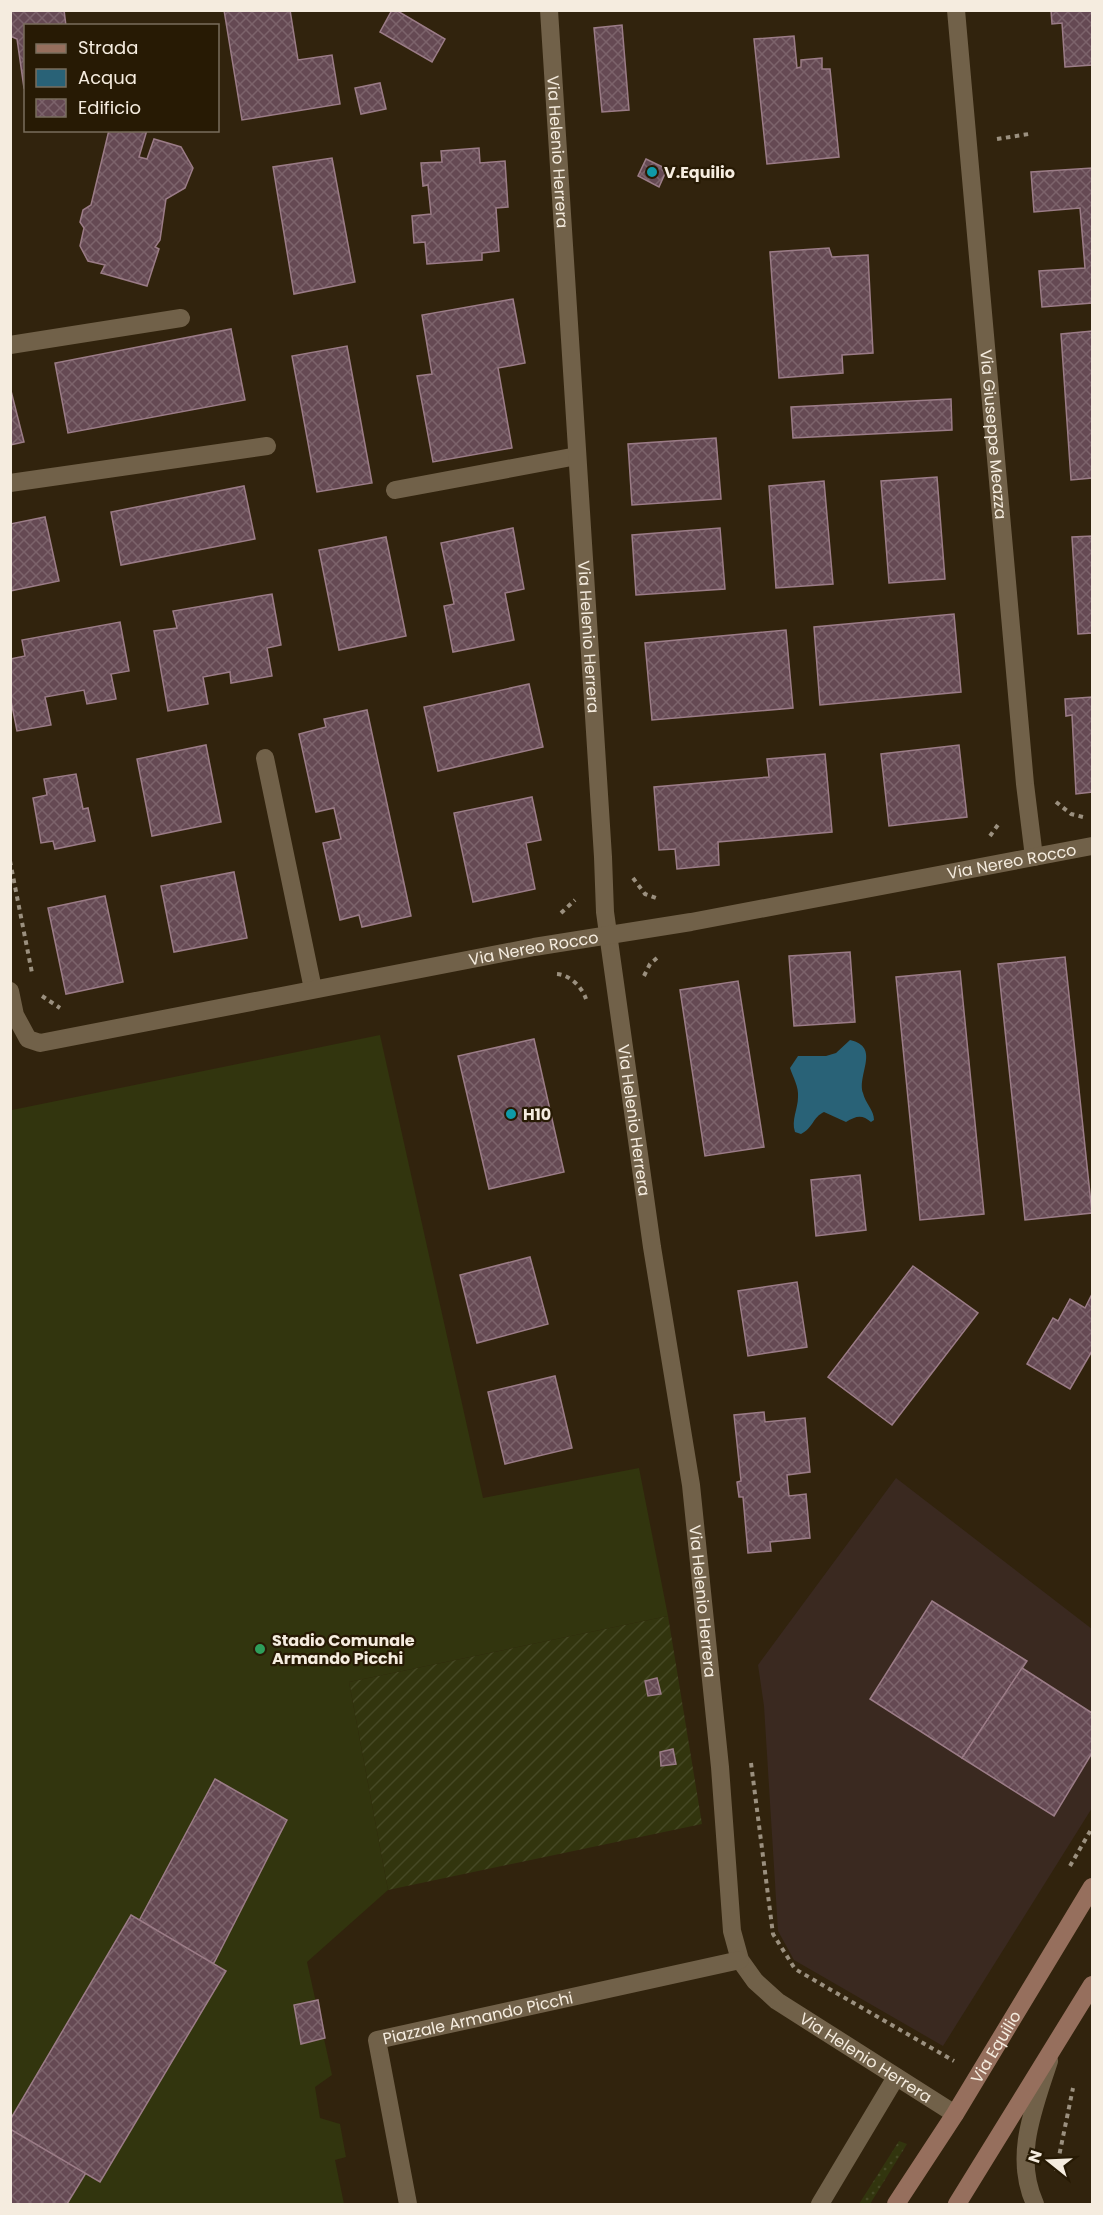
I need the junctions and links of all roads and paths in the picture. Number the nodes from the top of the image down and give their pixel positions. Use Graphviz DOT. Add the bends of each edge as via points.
graph roads {
  1 [pos="549,10"];
  2 [pos="956,10"];
  3 [pos="181,318"];
  4 [pos="10,345"];
  5 [pos="267,446"];
  6 [pos="577,456"];
  7 [pos="10,483"];
  8 [pos="395,490"];
  9 [pos="265,758"];
  10 [pos="1001,820"];
  11 [pos="987,840"];
  12 [pos="1092,846"];
  13 [pos="1034,857"];
  14 [pos="10,861"];
  15 [pos="577,891"];
  16 [pos="555,916"];
  17 [pos="608,936"];
  18 [pos="663,954"];
  19 [pos="550,974"];
  20 [pos="33,979"];
  21 [pos="640,982"];
  22 [pos="313,989"];
  23 [pos="10,991"];
  24 [pos="39,993"];
  25 [pos="587,1004"];
  26 [pos="66,1009"];
  27 [pos="750,1757"];
  28 [pos="1092,1887"];
  29 [pos="740,1960"];
  30 [pos="1092,1985"];
  31 [pos="1052,2053"];
  32 [pos="978,2076"];
  33 [pos="896,2077"];
  34 [pos="1074,2084"];
  35 [pos="954,2114"];
  36 [pos="1056,2179"];
  37 [pos="408,2205"];
  38 [pos="820,2205"];
  39 [pos="896,2205"];
  40 [pos="957,2205"];
  41 [pos="1035,2205"];
  1 -- 6 [label="street, Via Helenio Herrera"];
  2 -- 13 [label="street, Via Giuseppe Meazza"];
  3 -- 4 [label="street"];
  5 -- 7 [label="street"];
  6 -- 8 [label="street"];
  6 -- 17 [label="street, Via Helenio Herrera"];
  9 -- 22 [label="street"];
  10 -- 11 [label="path"];
  12 -- 13 [label="street, Via Nereo Rocco"];
  13 -- 17 [label="street, Via Nereo Rocco"];
  14 -- 20 [label="path"];
  15 -- 16 [label="path" via="575,899"];
  17 -- 22 [label="street, Via Nereo Rocco"];
  17 -- 29 [label="street, Via Helenio Herrera" via="690,1485 720,1767 732,1931"];
  18 -- 21 [label="path" via="651,963"];
  19 -- 25 [label="path" via="561,974 575,982"];
  22 -- 23 [label="street, Via Nereo Rocco" via="40,1043 28,1039 23,1031"];
  24 -- 26 [label="path" via="58,1008"];
  27 -- 32 [label="path" via="773,1934 795,1969"];
  28 -- 32 [label="main road, Via Equilio"];
  29 -- 33 [label="street, Via Helenio Herrera" via="777,2001"];
  29 -- 37 [label="street, Piazzale Armando Picchi" via="377,2040"];
  30 -- 31 [label="main road"];
  31 -- 40 [label="main road"];
  31 -- 41 [label="street" via="1026,2134 1026,2177"];
  32 -- 35 [label="main road, Via Equilio"];
  33 -- 35 [label="street, Via Helenio Herrera"];
  33 -- 38 [label="street"];
  34 -- 36 [label="path"];
  35 -- 39 [label="main road, Via Equilio"];
}
